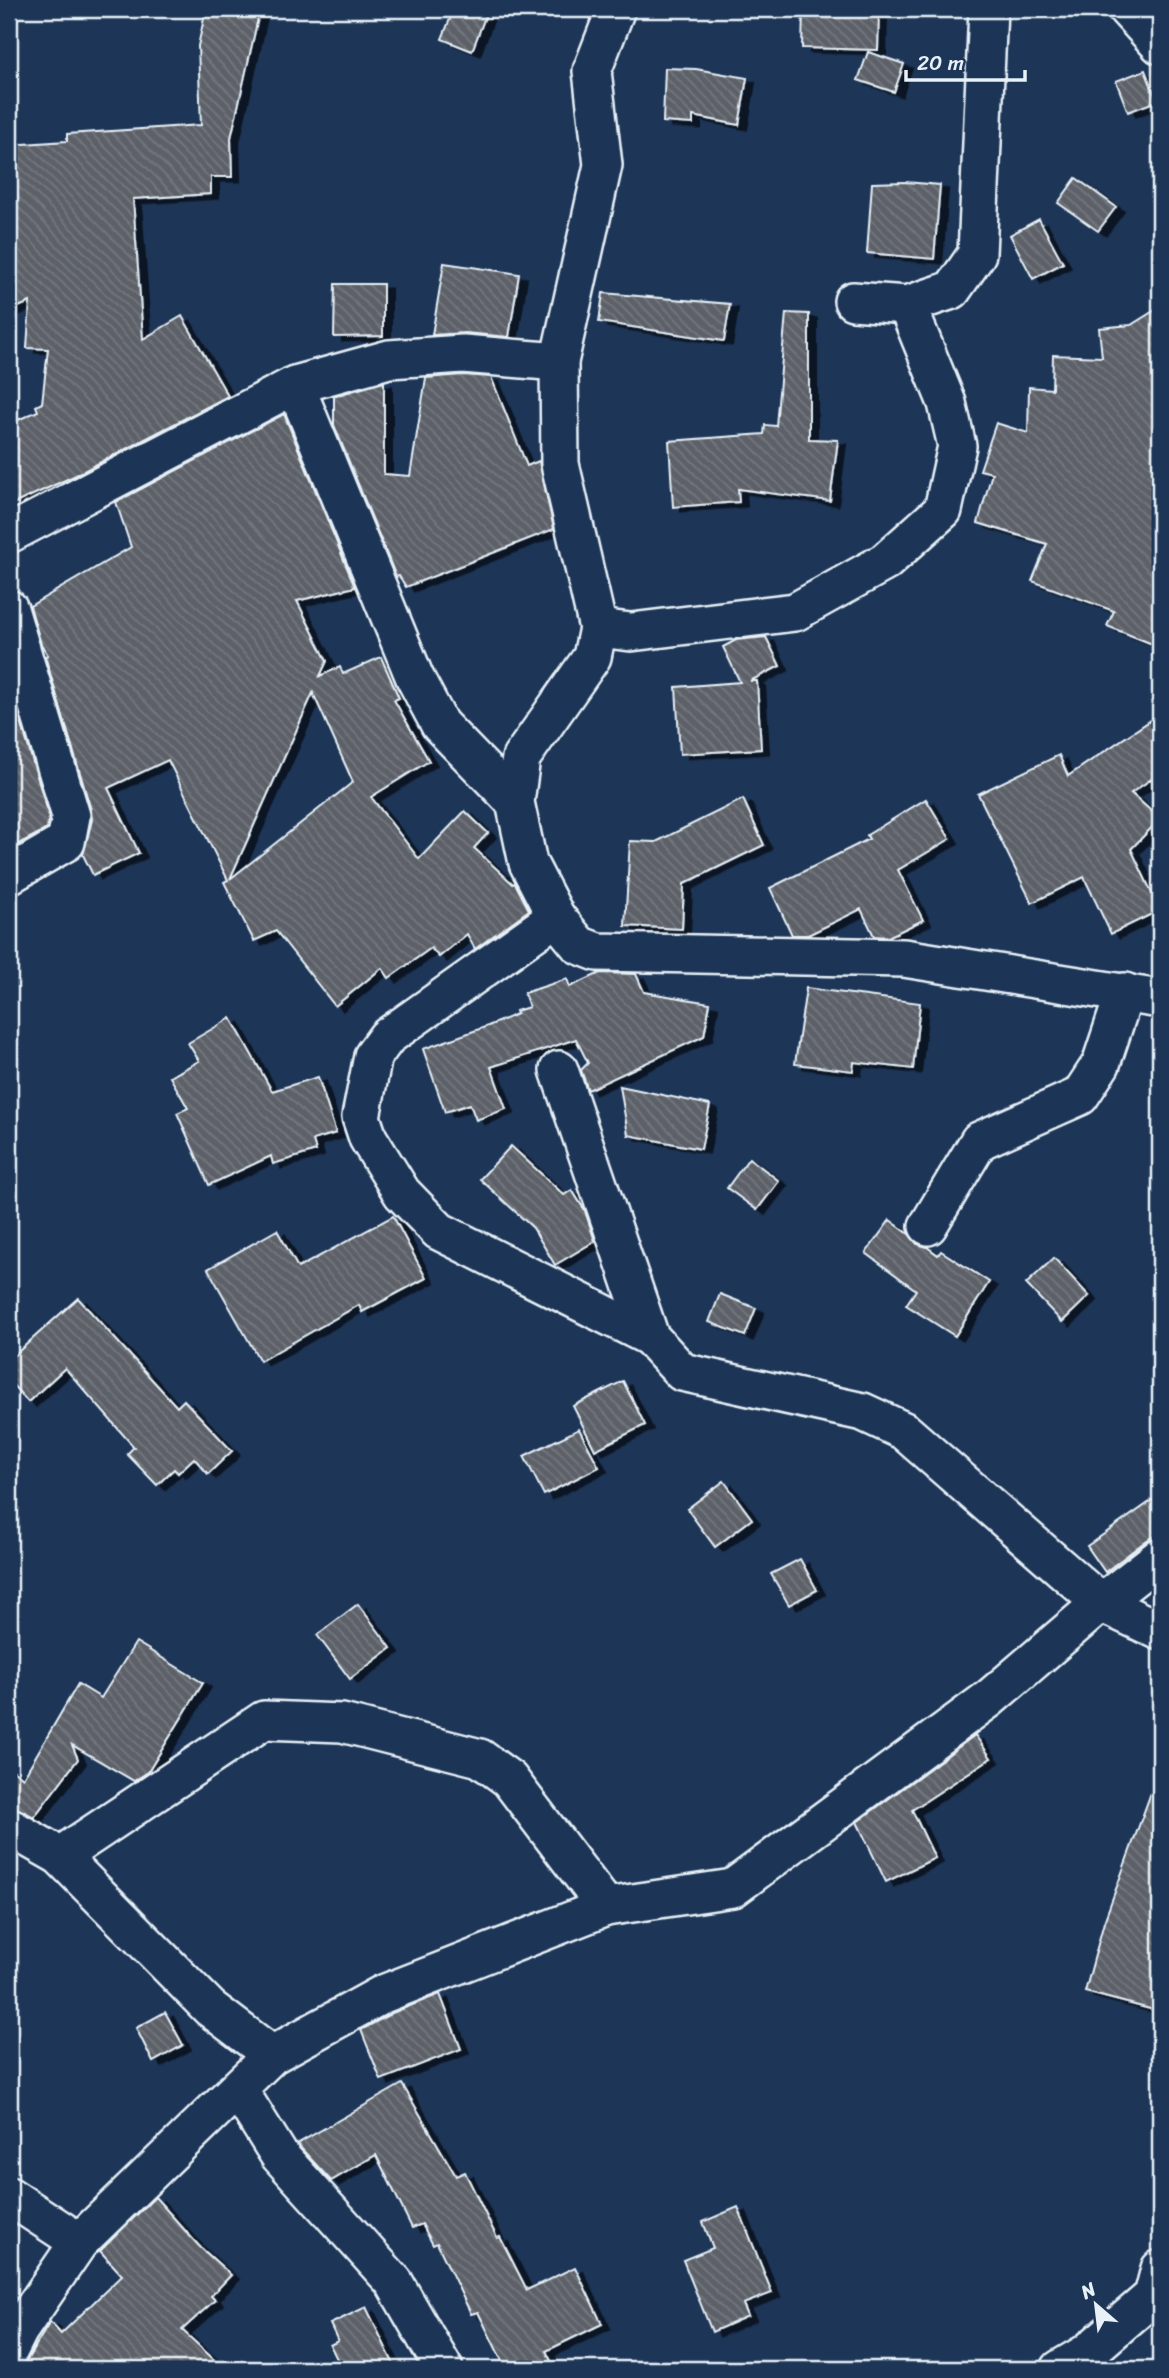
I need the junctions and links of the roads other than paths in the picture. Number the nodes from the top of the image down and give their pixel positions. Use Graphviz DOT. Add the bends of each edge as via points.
graph roads {
  1 [pos="616,9"];
  2 [pos="988,9"];
  3 [pos="1126,9"];
  4 [pos="1160,45"];
  5 [pos="853,301"];
  6 [pos="906,305"];
  7 [pos="559,362"];
  8 [pos="295,385"];
  9 [pos="9,534"];
  10 [pos="9,609"];
  11 [pos="598,628"];
  12 [pos="515,802"];
  13 [pos="9,875"];
  14 [pos="555,917"];
  15 [pos="1143,996"];
  16 [pos="559,1070"];
  17 [pos="928,1226"];
  18 [pos="650,1337"];
  19 [pos="1160,1557"];
  20 [pos="1101,1604"];
  21 [pos="1160,1632"];
  22 [pos="9,1827"];
  23 [pos="60,1856"];
  24 [pos="606,1908"];
  25 [pos="272,2055"];
  26 [pos="238,2089"];
  27 [pos="9,2196"];
  28 [pos="79,2242"];
  29 [pos="1158,2288"];
  30 [pos="9,2350"];
  31 [pos="444,2369"];
  32 [pos="1060,2369"];
  1 -- 7 [label="street" via="592,71 603,165"];
  2 -- 6 [label="street" via="977,254 952,290"];
  3 -- 4 [label="street"];
  5 -- 6 [label="street"];
  6 -- 11 [label="street" via="947,403 957,446 943,510 885,562 795,612 631,632"];
  7 -- 8 [label="street" via="463,354 389,359"];
  7 -- 11 [label="street" via="560,464"];
  8 -- 9 [label="street"];
  8 -- 12 [label="street" via="415,678 440,725"];
  10 -- 13 [label="street" via="71,816 66,842"];
  11 -- 12 [label="street" via="592,657 521,758"];
  12 -- 14 [label="street" via="528,863"];
  14 -- 15 [label="street" via="579,946 597,952 904,958"];
  14 -- 18 [label="street" via="387,1037 373,1056 361,1117 368,1138 402,1193 439,1231"];
  15 -- 17 [label="street" via="1080,1096 979,1141"];
  16 -- 18 [label="street"];
  18 -- 20 [label="street" via="682,1372 863,1412 904,1431"];
  19 -- 20 [label="street"];
  20 -- 21 [label="street"];
  20 -- 24 [label="street" via="990,1698 733,1888"];
  22 -- 23 [label="street"];
  23 -- 24 [label="street" via="264,1720 342,1723 480,1758 509,1779"];
  23 -- 25 [label="street" via="210,2008"];
  24 -- 25 [label="street" via="383,1994"];
  25 -- 26 [label="street"];
  26 -- 28 [label="street"];
  26 -- 31 [label="street" via="279,2155 394,2281"];
  27 -- 28 [label="street"];
  28 -- 30 [label="street"];
  29 -- 32 [label="street" via="1087,2353"];
}
